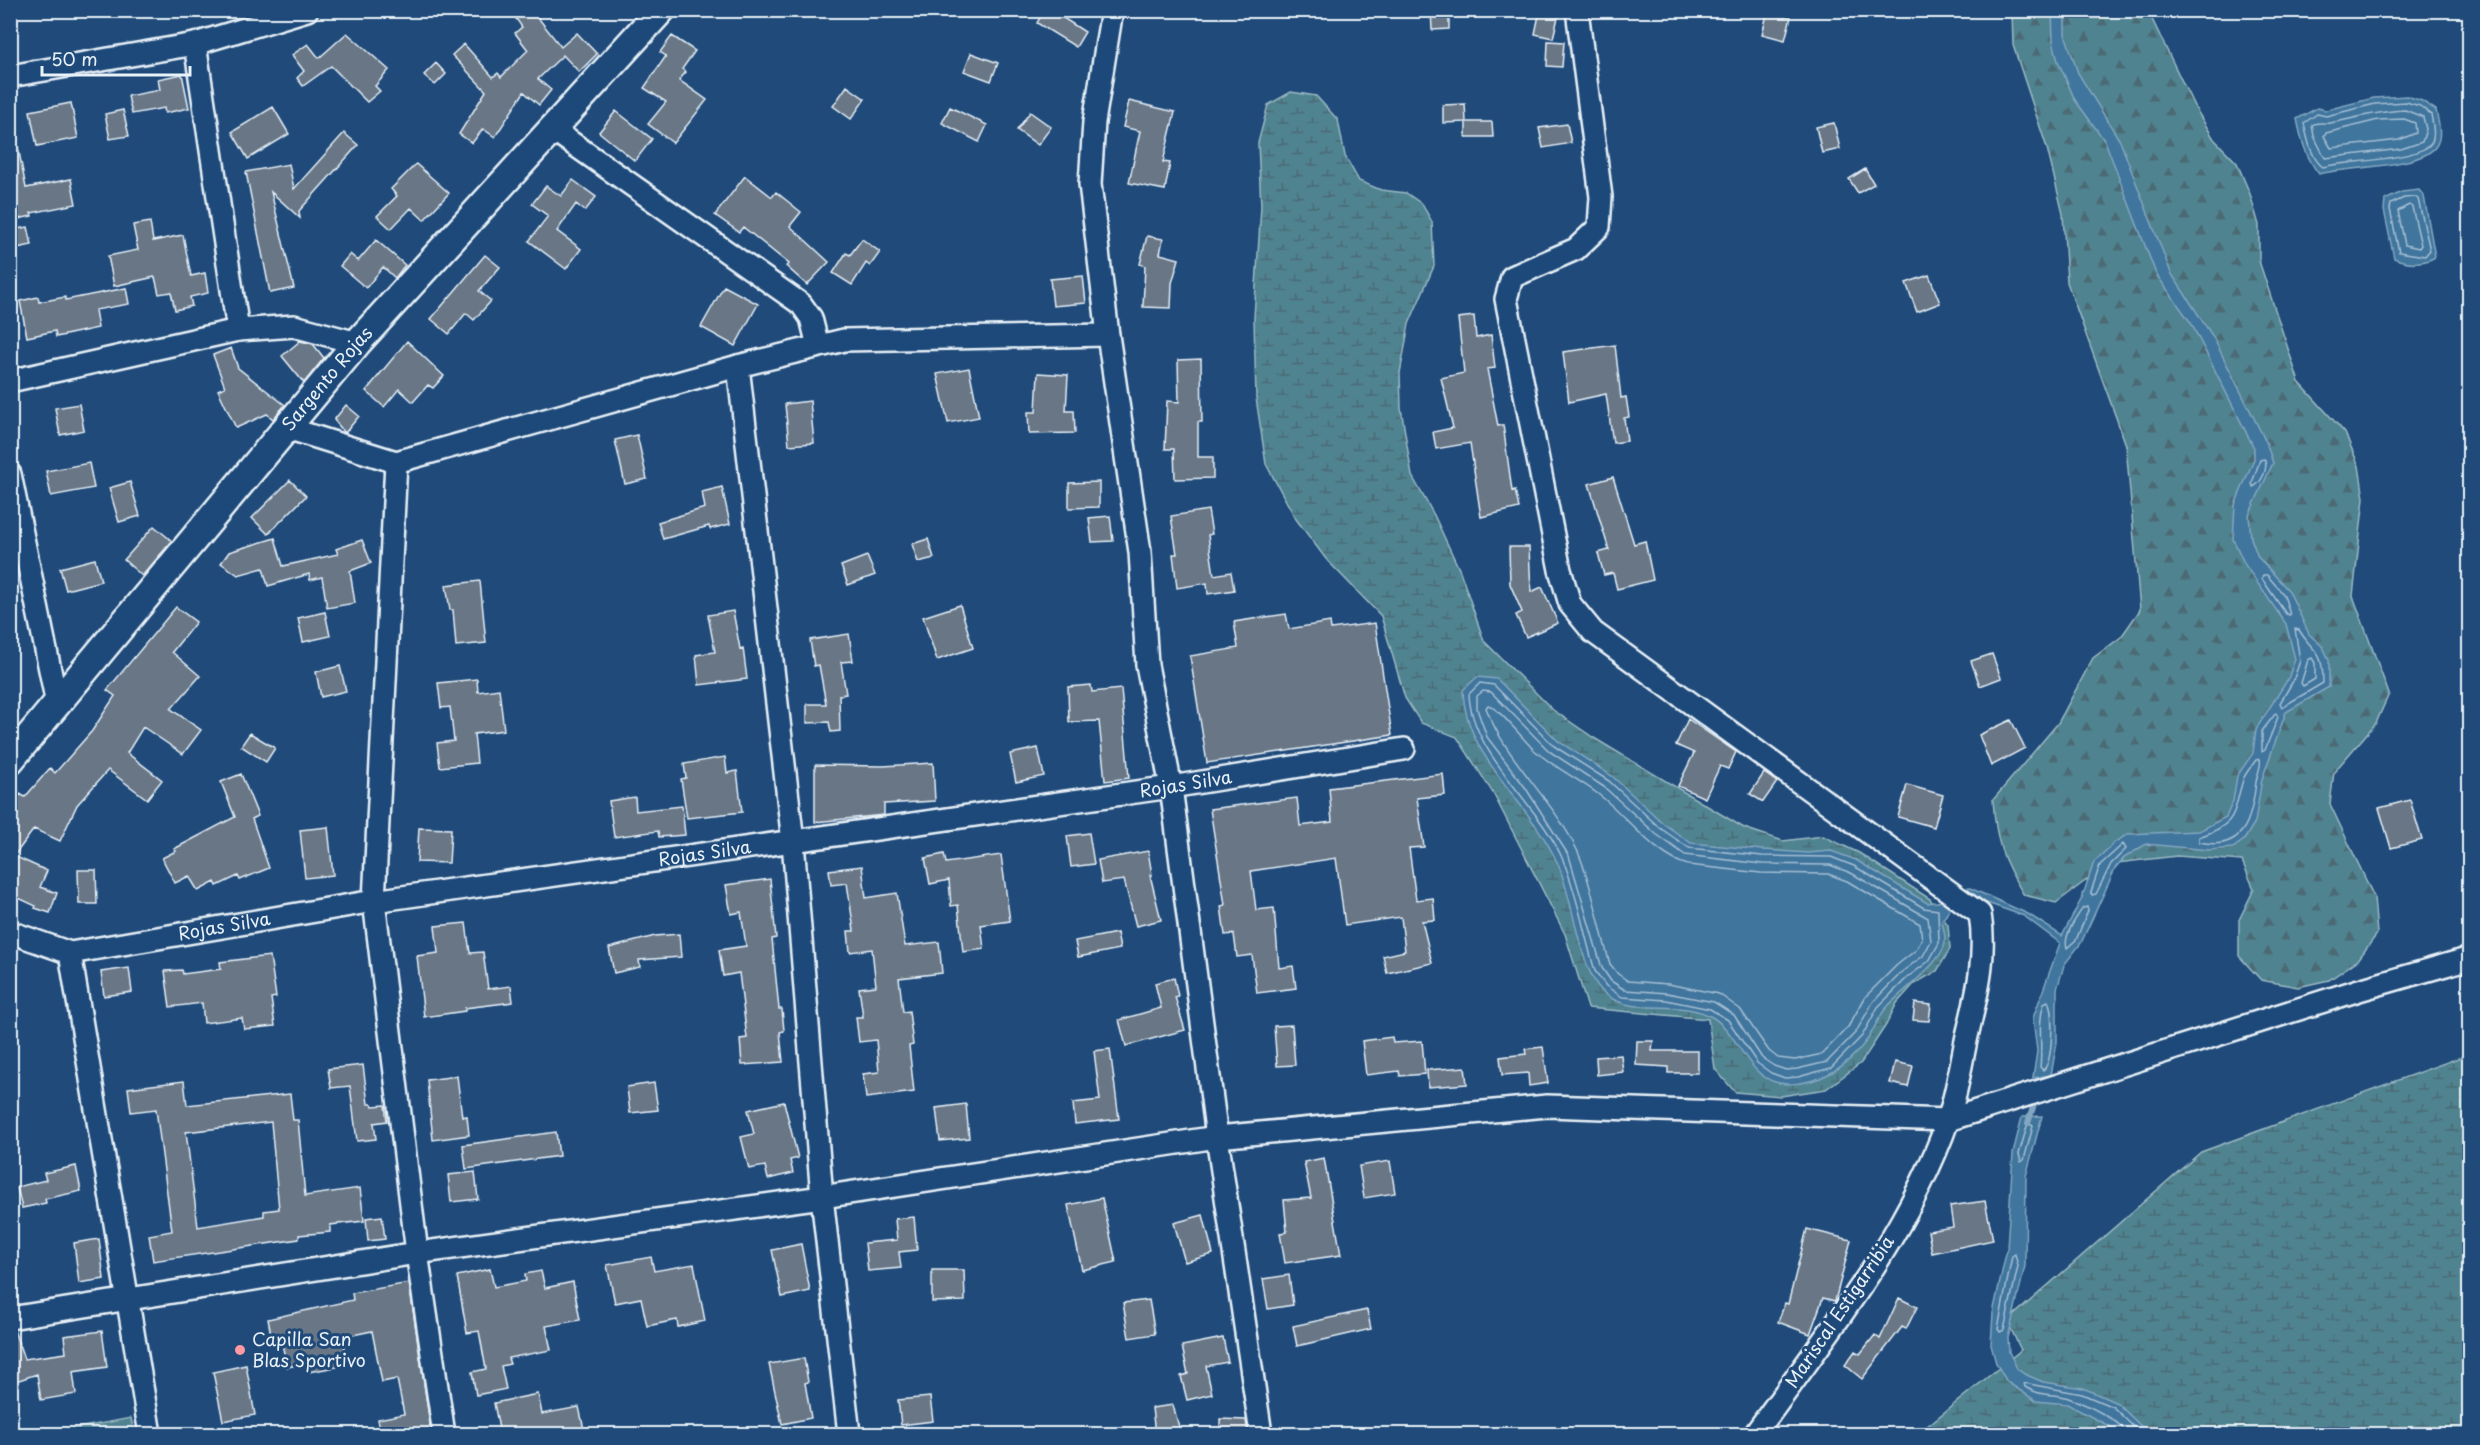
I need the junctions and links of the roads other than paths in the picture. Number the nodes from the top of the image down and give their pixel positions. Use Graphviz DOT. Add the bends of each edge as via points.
graph roads {
  1 [pos="307,10"];
  2 [pos="661,10"];
  3 [pos="1112,10"];
  4 [pos="1577,10"];
  5 [pos="195,44"];
  6 [pos="10,76"];
  7 [pos="552,129"];
  8 [pos="238,330"];
  9 [pos="1108,335"];
  10 [pos="357,343"];
  11 [pos="818,346"];
  12 [pos="738,366"];
  13 [pos="10,381"];
  14 [pos="287,428"];
  15 [pos="396,462"];
  16 [pos="10,474"];
  17 [pos="57,704"];
  18 [pos="1404,750"];
  19 [pos="10,760"];
  20 [pos="1171,787"];
  21 [pos="793,842"];
  22 [pos="374,901"];
  23 [pos="10,932"];
  24 [pos="70,953"];
  25 [pos="2469,958"];
  26 [pos="1948,1120"];
  27 [pos="1217,1137"];
  28 [pos="822,1197"];
  29 [pos="417,1253"];
  30 [pos="127,1299"];
  31 [pos="10,1318"];
  32 [pos="150,1434"];
  33 [pos="444,1434"];
  34 [pos="849,1434"];
  35 [pos="1261,1434"];
  36 [pos="1755,1434"];
  1 -- 5 [label="street"];
  2 -- 7 [label="street, Sargento Rojas"];
  3 -- 9 [label="street" via="1094,122 1090,184"];
  4 -- 26 [label="street, Mariscal Estigarribia" via="1601,196 1599,227 1576,249 1512,277 1506,299 1570,604 1593,632 1980,914 1985,940 1982,970"];
  5 -- 6 [label="street"];
  5 -- 8 [label="street"];
  7 -- 10 [label="street, Sargento Rojas"];
  7 -- 11 [label="street" via="801,304 811,318"];
  8 -- 10 [label="street" via="294,326"];
  8 -- 13 [label="street"];
  9 -- 11 [label="street" via="889,337"];
  9 -- 20 [label="street" via="1140,552 1147,665"];
  10 -- 14 [label="street, Sargento Rojas"];
  11 -- 12 [label="street"];
  12 -- 15 [label="street"];
  12 -- 21 [label="street"];
  14 -- 15 [label="street"];
  14 -- 17 [label="street, Sargento Rojas"];
  15 -- 22 [label="street"];
  16 -- 17 [label="street"];
  17 -- 19 [label="street, Sargento Rojas"];
  18 -- 20 [label="street, Rojas Silva"];
  20 -- 21 [label="street, Rojas Silva"];
  20 -- 27 [label="street"];
  21 -- 22 [label="street, Rojas Silva"];
  21 -- 28 [label="street"];
  22 -- 24 [label="street, Rojas Silva"];
  22 -- 29 [label="street"];
  23 -- 24 [label="street, Rojas Silva"];
  24 -- 30 [label="street"];
  25 -- 26 [label="street"];
  26 -- 27 [label="street" via="1547,1106"];
  26 -- 36 [label="street, Mariscal Estigarribia" via="1880,1258"];
  27 -- 28 [label="street"];
  27 -- 35 [label="street"];
  28 -- 29 [label="street"];
  28 -- 34 [label="street"];
  29 -- 30 [label="street"];
  29 -- 33 [label="street"];
  30 -- 31 [label="street"];
  30 -- 32 [label="street"];
}
